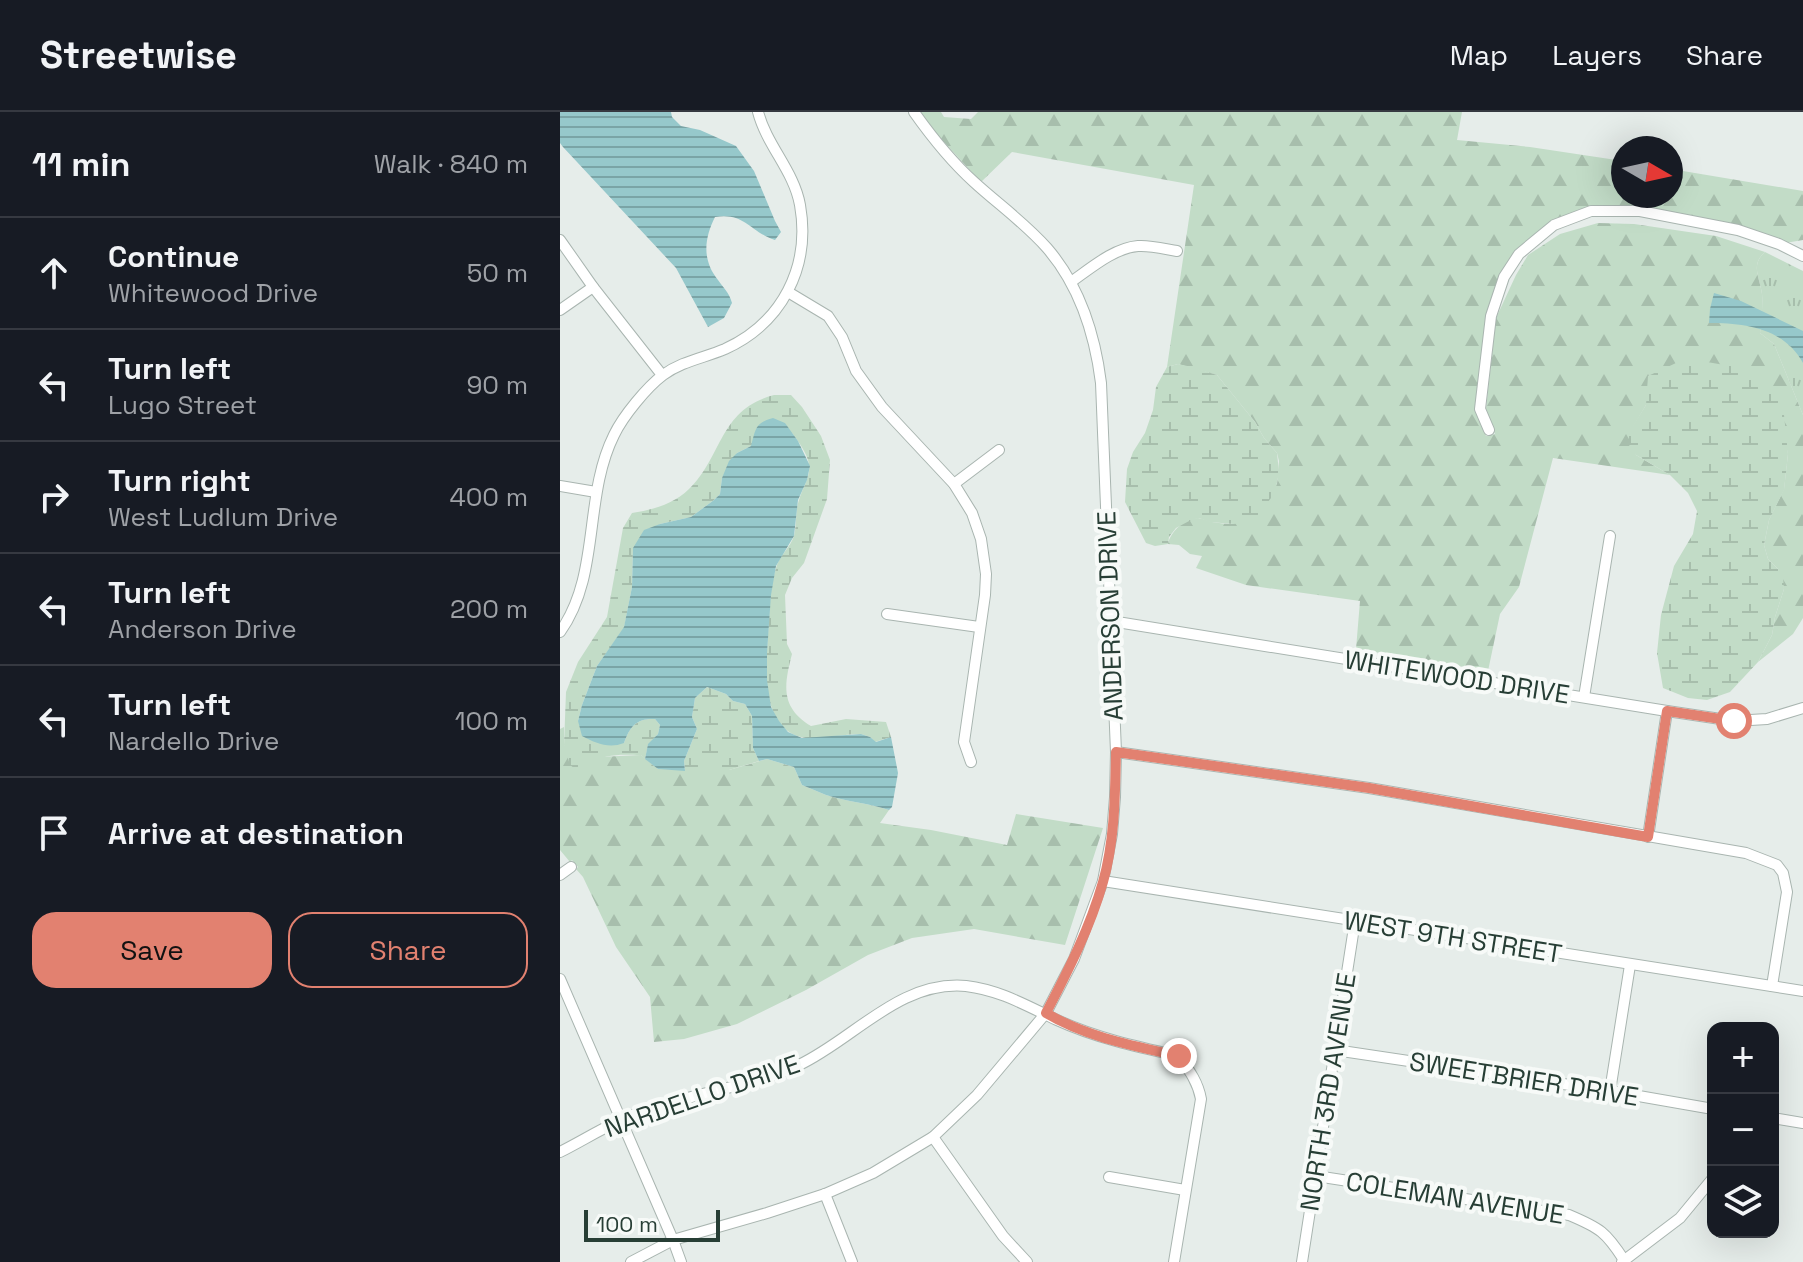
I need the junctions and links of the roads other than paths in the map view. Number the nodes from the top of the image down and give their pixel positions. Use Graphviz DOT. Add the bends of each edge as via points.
graph roads {
  1 [pos="758,112"];
  2 [pos="914,112"];
  3 [pos="560,240"];
  4 [pos="1177,251"];
  5 [pos="1803,256"];
  6 [pos="1071,282"];
  7 [pos="593,287"];
  8 [pos="788,292"];
  9 [pos="560,310"];
  10 [pos="662,375"];
  11 [pos="1489,430"];
  12 [pos="999,450"];
  13 [pos="954,484"];
  14 [pos="560,486"];
  15 [pos="596,492"];
  16 [pos="1610,536"];
  17 [pos="887,614"];
  18 [pos="1111,621"];
  19 [pos="979,627"];
  20 [pos="560,632"];
  21 [pos="1584,697"];
  22 [pos="1803,708"];
  23 [pos="1667,711"];
  24 [pos="1116,752"];
  25 [pos="971,762"];
  26 [pos="1648,837"];
  27 [pos="571,867"];
  28 [pos="560,875"];
  29 [pos="1103,881"];
  30 [pos="1355,921"];
  31 [pos="1630,965"];
  32 [pos="560,979"];
  33 [pos="1772,986"];
  34 [pos="1803,991"];
  35 [pos="1046,1013"];
  36 [pos="1335,1050"];
  37 [pos="1610,1091"];
  38 [pos="1707,1108"];
  39 [pos="621,1119"];
  40 [pos="1779,1119"];
  41 [pos="1803,1123"];
  42 [pos="933,1137"];
  43 [pos="560,1152"];
  44 [pos="1316,1176"];
  45 [pos="1109,1177"];
  46 [pos="1707,1185"];
  47 [pos="1185,1190"];
  48 [pos="825,1194"];
  49 [pos="673,1240"];
  50 [pos="1623,1261"];
  51 [pos="631,1262"];
  52 [pos="681,1262"];
  53 [pos="852,1262"];
  54 [pos="1027,1262"];
  55 [pos="1174,1262"];
  56 [pos="1302,1262"];
  1 -- 8 [label="street" via="801,208 802,248"];
  2 -- 6 [label="street, ANDERSON DRIVE" via="971,180 1048,249"];
  3 -- 7 [label="street"];
  4 -- 6 [label="street" via="1140,246 1124,250"];
  5 -- 11 [label="street" via="1738,230 1640,211 1591,211 1554,225 1519,254 1504,277 1491,316 1480,409"];
  6 -- 18 [label="street, ANDERSON DRIVE" via="1098,357"];
  7 -- 9 [label="street"];
  7 -- 10 [label="street"];
  8 -- 10 [label="street" via="752,334"];
  8 -- 13 [label="street" via="828,316 882,407"];
  10 -- 15 [label="street" via="613,436"];
  12 -- 13 [label="street"];
  13 -- 19 [label="street" via="972,513 985,557"];
  14 -- 15 [label="street"];
  15 -- 20 [label="street" via="583,580 576,606"];
  16 -- 21 [label="street"];
  17 -- 19 [label="street"];
  18 -- 21 [label="street, WHITEWOOD DRIVE"];
  18 -- 24 [label="street, ANDERSON DRIVE"];
  19 -- 25 [label="street" via="964,742"];
  21 -- 23 [label="street, WHITEWOOD DRIVE"];
  22 -- 23 [label="street, WHITEWOOD DRIVE" via="1767,719 1734,721"];
  23 -- 26 [label="street"];
  24 -- 26 [label="street" via="1369,788"];
  24 -- 29 [label="street, ANDERSON DRIVE" via="1113,822"];
  26 -- 33 [label="street" via="1746,853 1777,865 1787,892"];
  27 -- 28 [label="street"];
  29 -- 30 [label="street, WEST 9TH STREET"];
  29 -- 35 [label="street, ANDERSON DRIVE" via="1074,959"];
  30 -- 31 [label="street, WEST 9TH STREET"];
  30 -- 36 [label="street, NORTH 3RD AVENUE"];
  31 -- 33 [label="street, WEST 9TH STREET"];
  31 -- 37 [label="street"];
  32 -- 39 [label="street"];
  33 -- 34 [label="street, WEST 9TH STREET"];
  35 -- 39 [label="street, NARDELLO DRIVE" via="991,990 945,986 884,1009 799,1064"];
  35 -- 42 [label="street, ANDERSON DRIVE" via="977,1095"];
  35 -- 47 [label="street, NARDELLO DRIVE" via="1122,1044 1179,1056 1201,1099"];
  36 -- 37 [label="street, SWEETBRIER DRIVE"];
  36 -- 44 [label="street, NORTH 3RD AVENUE"];
  37 -- 38 [label="street, SWEETBRIER DRIVE"];
  39 -- 43 [label="street, NARDELLO DRIVE"];
  39 -- 49 [label="street"];
  40 -- 41 [label="street"];
  42 -- 48 [label="street, ANDERSON DRIVE"];
  42 -- 54 [label="street"];
  44 -- 50 [label="street, COLEMAN AVENUE" via="1569,1215 1598,1227"];
  44 -- 56 [label="street, NORTH 3RD AVENUE"];
  45 -- 47 [label="street"];
  46 -- 50 [label="street" via="1680,1218"];
  47 -- 55 [label="street"];
  48 -- 49 [label="street, ANDERSON DRIVE"];
  48 -- 53 [label="street"];
  49 -- 51 [label="street, ANDERSON DRIVE"];
  49 -- 52 [label="street"];
}
